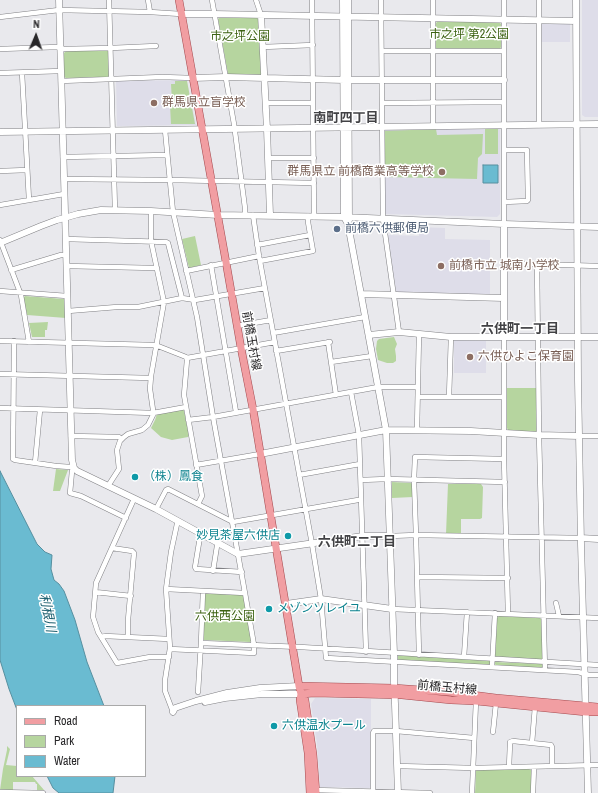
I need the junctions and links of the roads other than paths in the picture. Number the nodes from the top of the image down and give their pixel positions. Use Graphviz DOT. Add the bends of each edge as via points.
graph roads {
  1 [pos="59,0"];
  2 [pos="109,0"];
  3 [pos="148,0"];
  4 [pos="179,0"];
  5 [pos="212,0"];
  6 [pos="256,0"];
  7 [pos="312,0"];
  8 [pos="343,0"];
  9 [pos="348,0"];
  10 [pos="381,0"];
  11 [pos="433,0"];
  12 [pos="504,0"];
  13 [pos="539,0"];
  14 [pos="576,0"];
  15 [pos="59,10"];
  16 [pos="110,11"];
  17 [pos="150,12"];
  18 [pos="181,14"];
  19 [pos="214,14"];
  20 [pos="261,15"];
  21 [pos="312,15"];
  22 [pos="346,16"];
  23 [pos="382,16"];
  24 [pos="0,17"];
  25 [pos="433,18"];
  26 [pos="504,19"];
  27 [pos="539,20"];
  28 [pos="576,21"];
  29 [pos="313,45"];
  30 [pos="156,46"];
  31 [pos="263,47"];
  32 [pos="60,48"];
  33 [pos="111,48"];
  34 [pos="0,50"];
  35 [pos="382,51"];
  36 [pos="433,51"];
  37 [pos="504,51"];
  38 [pos="61,71"];
  39 [pos="0,73"];
  40 [pos="22,73"];
  41 [pos="226,77"];
  42 [pos="193,78"];
  43 [pos="264,78"];
  44 [pos="112,79"];
  45 [pos="313,79"];
  46 [pos="382,79"];
  47 [pos="346,80"];
  48 [pos="433,80"];
  49 [pos="504,80"];
  50 [pos="61,81"];
  51 [pos="313,102"];
  52 [pos="504,102"];
  53 [pos="266,103"];
  54 [pos="382,103"];
  55 [pos="433,103"];
  56 [pos="577,124"];
  57 [pos="598,124"];
  58 [pos="504,125"];
  59 [pos="539,125"];
  60 [pos="433,126"];
  61 [pos="346,127"];
  62 [pos="382,127"];
  63 [pos="267,128"];
  64 [pos="314,128"];
  65 [pos="202,129"];
  66 [pos="235,129"];
  67 [pos="165,130"];
  68 [pos="62,131"];
  69 [pos="113,131"];
  70 [pos="0,132"];
  71 [pos="26,132"];
  72 [pos="504,150"];
  73 [pos="114,155"];
  74 [pos="167,155"];
  75 [pos="63,157"];
  76 [pos="268,158"];
  77 [pos="314,158"];
  78 [pos="27,170"];
  79 [pos="0,171"];
  80 [pos="64,179"];
  81 [pos="115,179"];
  82 [pos="170,180"];
  83 [pos="211,181"];
  84 [pos="241,182"];
  85 [pos="269,182"];
  86 [pos="314,183"];
  87 [pos="64,194"];
  88 [pos="29,200"];
  89 [pos="504,202"];
  90 [pos="0,205"];
  91 [pos="115,210"];
  92 [pos="151,211"];
  93 [pos="173,212"];
  94 [pos="218,214"];
  95 [pos="245,215"];
  96 [pos="253,215"];
  97 [pos="270,215"];
  98 [pos="311,216"];
  99 [pos="65,218"];
  100 [pos="383,219"];
  101 [pos="347,220"];
  102 [pos="504,224"];
  103 [pos="577,227"];
  104 [pos="598,227"];
  105 [pos="310,236"];
  106 [pos="66,239"];
  107 [pos="151,241"];
  108 [pos="0,242"];
  109 [pos="257,245"];
  110 [pos="66,255"];
  111 [pos="259,256"];
  112 [pos="260,261"];
  113 [pos="226,262"];
  114 [pos="503,263"];
  115 [pos="537,264"];
  116 [pos="211,265"];
  117 [pos="577,265"];
  118 [pos="67,266"];
  119 [pos="598,266"];
  120 [pos="157,268"];
  121 [pos="11,270"];
  122 [pos="186,271"];
  123 [pos="265,288"];
  124 [pos="0,291"];
  125 [pos="20,292"];
  126 [pos="231,294"];
  127 [pos="361,294"];
  128 [pos="394,294"];
  129 [pos="67,296"];
  130 [pos="216,297"];
  131 [pos="182,298"];
  132 [pos="503,298"];
  133 [pos="193,300"];
  134 [pos="164,302"];
  135 [pos="68,311"];
  136 [pos="365,317"];
  137 [pos="271,320"];
  138 [pos="237,326"];
  139 [pos="399,332"];
  140 [pos="273,333"];
  141 [pos="419,334"];
  142 [pos="369,335"];
  143 [pos="451,337"];
  144 [pos="504,337"];
  145 [pos="538,337"];
  146 [pos="578,337"];
  147 [pos="598,337"];
  148 [pos="0,341"];
  149 [pos="14,341"];
  150 [pos="29,342"];
  151 [pos="275,342"];
  152 [pos="69,343"];
  153 [pos="155,346"];
  154 [pos="241,348"];
  155 [pos="226,351"];
  156 [pos="276,351"];
  157 [pos="203,355"];
  158 [pos="372,356"];
  159 [pos="187,358"];
  160 [pos="331,362"];
  161 [pos="0,374"];
  162 [pos="14,374"];
  163 [pos="70,376"];
  164 [pos="150,378"];
  165 [pos="378,387"];
  166 [pos="418,388"];
  167 [pos="351,392"];
  168 [pos="336,395"];
  169 [pos="418,397"];
  170 [pos="450,397"];
  171 [pos="503,397"];
  172 [pos="286,403"];
  173 [pos="186,407"];
  174 [pos="0,408"];
  175 [pos="14,409"];
  176 [pos="253,409"];
  177 [pos="40,410"];
  178 [pos="71,410"];
  179 [pos="236,412"];
  180 [pos="153,413"];
  181 [pos="213,417"];
  182 [pos="188,420"];
  183 [pos="386,430"];
  184 [pos="417,430"];
  185 [pos="504,433"];
  186 [pos="359,435"];
  187 [pos="538,435"];
  188 [pos="71,436"];
  189 [pos="578,436"];
  190 [pos="598,436"];
  191 [pos="122,439"];
  192 [pos="294,448"];
  193 [pos="260,454"];
  194 [pos="504,459"];
  195 [pos="222,460"];
  196 [pos="36,463"];
  197 [pos="360,464"];
  198 [pos="196,465"];
  199 [pos="74,467"];
  200 [pos="299,475"];
  201 [pos="388,479"];
  202 [pos="360,480"];
  203 [pos="414,480"];
  204 [pos="505,482"];
  205 [pos="108,486"];
  206 [pos="134,499"];
  207 [pos="358,500"];
  208 [pos="198,504"];
  209 [pos="156,509"];
  210 [pos="305,510"];
  211 [pos="271,516"];
  212 [pos="126,518"];
  213 [pos="178,522"];
  214 [pos="233,522"];
  215 [pos="202,534"];
  216 [pos="416,535"];
  217 [pos="363,536"];
  218 [pos="390,536"];
  219 [pos="506,537"];
  220 [pos="541,537"];
  221 [pos="581,538"];
  222 [pos="598,539"];
  223 [pos="218,544"];
  224 [pos="312,544"];
  225 [pos="112,548"];
  226 [pos="276,549"];
  227 [pos="238,554"];
  228 [pos="212,570"];
  229 [pos="242,572"];
  230 [pos="417,577"];
  231 [pos="508,578"];
  232 [pos="166,590"];
  233 [pos="203,591"];
  234 [pos="95,592"];
  235 [pos="246,593"];
  236 [pos="131,596"];
  237 [pos="321,599"];
  238 [pos="556,603"];
  239 [pos="286,604"];
  240 [pos="365,605"];
  241 [pos="392,609"];
  242 [pos="418,611"];
  243 [pos="467,612"];
  244 [pos="495,613"];
  245 [pos="508,614"];
  246 [pos="544,616"];
  247 [pos="558,616"];
  248 [pos="583,618"];
  249 [pos="598,618"];
  250 [pos="102,637"];
  251 [pos="128,637"];
  252 [pos="169,639"];
  253 [pos="200,642"];
  254 [pos="254,645"];
  255 [pos="293,647"];
  256 [pos="170,649"];
  257 [pos="200,650"];
  258 [pos="325,650"];
  259 [pos="366,652"];
  260 [pos="394,654"];
  261 [pos="419,655"];
  262 [pos="169,657"];
  263 [pos="464,657"];
  264 [pos="493,659"];
  265 [pos="394,661"];
  266 [pos="545,662"];
  267 [pos="584,664"];
  268 [pos="598,665"];
  269 [pos="492,667"];
  270 [pos="544,670"];
  271 [pos="585,673"];
  272 [pos="598,675"];
  273 [pos="299,686"];
  274 [pos="394,691"];
  275 [pos="198,692"];
  276 [pos="301,694"];
  277 [pos="476,702"];
  278 [pos="496,703"];
  279 [pos="535,707"];
  280 [pos="598,707"];
  281 [pos="586,709"];
  282 [pos="173,712"];
  283 [pos="598,712"];
  284 [pos="396,731"];
  285 [pos="493,732"];
  286 [pos="474,738"];
  287 [pos="532,743"];
  288 [pos="598,765"];
  289 [pos="398,766"];
  290 [pos="552,766"];
  291 [pos="588,766"];
  292 [pos="509,767"];
  293 [pos="534,767"];
  294 [pos="474,768"];
  295 [pos="313,791"];
  296 [pos="0,792"];
  297 [pos="373,792"];
  298 [pos="43,793"];
  299 [pos="398,793"];
  300 [pos="426,793"];
  301 [pos="430,793"];
  302 [pos="472,793"];
  303 [pos="533,793"];
  304 [pos="588,793"];
  1 -- 15 [label="street"];
  2 -- 16 [label="street"];
  3 -- 17 [label="street"];
  4 -- 18 [label="main road, 前橋玉村線"];
  5 -- 19 [label="street"];
  6 -- 20 [label="street"];
  7 -- 21 [label="street"];
  8 -- 22 [label="street"];
  9 -- 22 [label="street"];
  10 -- 23 [label="street"];
  11 -- 25 [label="street"];
  12 -- 26 [label="street"];
  13 -- 27 [label="street"];
  14 -- 28 [label="street"];
  15 -- 16 [label="street"];
  15 -- 24 [label="street"];
  15 -- 32 [label="street"];
  16 -- 17 [label="street"];
  16 -- 33 [label="street"];
  17 -- 18 [label="street"];
  18 -- 19 [label="street"];
  18 -- 42 [label="main road, 前橋玉村線"];
  19 -- 20 [label="street"];
  19 -- 41 [label="street"];
  20 -- 21 [label="street"];
  20 -- 31 [label="street"];
  21 -- 22 [label="street"];
  21 -- 29 [label="street"];
  22 -- 23 [label="street"];
  22 -- 47 [label="street"];
  23 -- 25 [label="street"];
  23 -- 35 [label="street"];
  25 -- 26 [label="street"];
  25 -- 36 [label="street"];
  26 -- 27 [label="street"];
  26 -- 37 [label="street"];
  27 -- 28 [label="street"];
  27 -- 59 [label="street"];
  28 -- 56 [label="street"];
  29 -- 31 [label="street"];
  29 -- 45 [label="street"];
  30 -- 33 [label="street"];
  31 -- 43 [label="street"];
  32 -- 33 [label="street"];
  32 -- 34 [label="street"];
  32 -- 38 [label="street"];
  33 -- 44 [label="street"];
  35 -- 36 [label="street"];
  35 -- 46 [label="street"];
  36 -- 37 [label="street"];
  36 -- 48 [label="street"];
  37 -- 49 [label="street"];
  38 -- 40 [label="street"];
  38 -- 50 [label="street"];
  39 -- 40 [label="street"];
  40 -- 71 [label="street"];
  41 -- 42 [label="street"];
  41 -- 43 [label="street"];
  41 -- 66 [label="street"];
  42 -- 44 [label="street"];
  42 -- 65 [label="main road, 前橋玉村線"];
  43 -- 45 [label="street"];
  43 -- 53 [label="street"];
  44 -- 50 [label="street"];
  44 -- 69 [label="street"];
  45 -- 47 [label="street"];
  45 -- 51 [label="street"];
  46 -- 47 [label="street"];
  46 -- 48 [label="street"];
  46 -- 54 [label="street"];
  47 -- 61 [label="street"];
  48 -- 49 [label="street"];
  48 -- 55 [label="street"];
  49 -- 52 [label="street"];
  50 -- 68 [label="street"];
  51 -- 53 [label="street"];
  51 -- 64 [label="street"];
  52 -- 55 [label="street"];
  52 -- 58 [label="street"];
  53 -- 63 [label="street"];
  54 -- 55 [label="street"];
  54 -- 62 [label="street"];
  55 -- 60 [label="street"];
  56 -- 57 [label="street"];
  56 -- 59 [label="street"];
  56 -- 103 [label="street"];
  58 -- 59 [label="street"];
  58 -- 60 [label="street"];
  58 -- 72 [label="street"];
  60 -- 62 [label="street"];
  61 -- 62 [label="street"];
  61 -- 64 [label="street"];
  61 -- 101 [label="street"];
  62 -- 100 [label="street"];
  63 -- 64 [label="street"];
  63 -- 66 [label="street"];
  63 -- 76 [label="street"];
  64 -- 77 [label="street"];
  65 -- 66 [label="street"];
  65 -- 67 [label="street"];
  65 -- 83 [label="main road, 前橋玉村線"];
  66 -- 84 [label="street"];
  67 -- 69 [label="street"];
  67 -- 74 [label="street"];
  68 -- 69 [label="street"];
  68 -- 71 [label="street"];
  68 -- 75 [label="street"];
  69 -- 73 [label="street"];
  70 -- 71 [label="street"];
  71 -- 78 [label="street"];
  72 -- 89 [label="street"];
  72 -- 89 [label="street" via="527,150 528,157 528,200"];
  73 -- 74 [label="street"];
  73 -- 75 [label="street"];
  73 -- 81 [label="street"];
  74 -- 82 [label="street"];
  75 -- 80 [label="street"];
  76 -- 77 [label="street"];
  76 -- 85 [label="street"];
  77 -- 86 [label="street"];
  78 -- 79 [label="street"];
  78 -- 88 [label="street"];
  80 -- 81 [label="street"];
  80 -- 87 [label="street"];
  81 -- 82 [label="street"];
  81 -- 91 [label="street"];
  82 -- 83 [label="street"];
  82 -- 93 [label="street"];
  83 -- 84 [label="street"];
  83 -- 94 [label="main road, 前橋玉村線"];
  84 -- 85 [label="street"];
  84 -- 95 [label="street"];
  85 -- 86 [label="street"];
  85 -- 97 [label="street"];
  86 -- 98 [label="street"];
  87 -- 88 [label="street"];
  87 -- 99 [label="street"];
  88 -- 90 [label="street"];
  89 -- 102 [label="street"];
  91 -- 92 [label="street"];
  91 -- 99 [label="street"];
  92 -- 93 [label="street"];
  92 -- 107 [label="street"];
  93 -- 94 [label="street"];
  93 -- 122 [label="street"];
  94 -- 95 [label="street"];
  94 -- 113 [label="main road, 前橋玉村線"];
  95 -- 96 [label="street"];
  96 -- 97 [label="street"];
  96 -- 109 [label="street"];
  97 -- 98 [label="street"];
  98 -- 101 [label="street"];
  98 -- 105 [label="street" via="308,222"];
  99 -- 106 [label="street"];
  99 -- 108 [label="street"];
  100 -- 101 [label="street"];
  100 -- 102 [label="street"];
  100 -- 128 [label="street"];
  101 -- 127 [label="street"];
  102 -- 103 [label="street"];
  102 -- 114 [label="street"];
  103 -- 104 [label="street"];
  103 -- 117 [label="street"];
  105 -- 109 [label="street"];
  105 -- 112 [label="street" via="313,251"];
  106 -- 107 [label="street"];
  106 -- 110 [label="street"];
  107 -- 120 [label="street"];
  107 -- 131 [label="street" via="168,243"];
  108 -- 121 [label="street"];
  109 -- 111 [label="street"];
  110 -- 118 [label="street"];
  110 -- 121 [label="street"];
  111 -- 112 [label="street"];
  111 -- 113 [label="street"];
  112 -- 123 [label="street"];
  113 -- 116 [label="street"];
  113 -- 126 [label="main road, 前橋玉村線"];
  114 -- 115 [label="street"];
  114 -- 132 [label="street"];
  115 -- 117 [label="street"];
  115 -- 145 [label="street"];
  116 -- 122 [label="street"];
  116 -- 130 [label="street"];
  117 -- 119 [label="street"];
  117 -- 146 [label="street"];
  118 -- 120 [label="street"];
  118 -- 129 [label="street"];
  120 -- 134 [label="street"];
  121 -- 125 [label="street"];
  122 -- 133 [label="street"];
  123 -- 126 [label="street"];
  123 -- 137 [label="street"];
  124 -- 125 [label="street"];
  125 -- 129 [label="street"];
  125 -- 150 [label="street"];
  126 -- 130 [label="street"];
  126 -- 138 [label="main road, 前橋玉村線"];
  127 -- 128 [label="street"];
  127 -- 136 [label="street"];
  128 -- 132 [label="street"];
  128 -- 139 [label="street"];
  129 -- 135 [label="street"];
  130 -- 133 [label="street"];
  130 -- 155 [label="street"];
  131 -- 133 [label="street"];
  131 -- 134 [label="street"];
  132 -- 144 [label="street"];
  133 -- 157 [label="street"];
  134 -- 135 [label="street" via="138,308"];
  134 -- 153 [label="street"];
  135 -- 152 [label="street"];
  136 -- 140 [label="street"];
  136 -- 142 [label="street"];
  137 -- 138 [label="street"];
  137 -- 140 [label="street"];
  138 -- 154 [label="main road, 前橋玉村線"];
  139 -- 141 [label="street"];
  139 -- 142 [label="street"];
  140 -- 151 [label="street"];
  141 -- 143 [label="street"];
  141 -- 166 [label="street"];
  142 -- 158 [label="street"];
  143 -- 144 [label="street"];
  143 -- 170 [label="street"];
  144 -- 145 [label="street"];
  144 -- 171 [label="street"];
  145 -- 146 [label="street"];
  145 -- 187 [label="street"];
  146 -- 147 [label="street"];
  146 -- 189 [label="street"];
  148 -- 149 [label="street"];
  149 -- 150 [label="street"];
  149 -- 162 [label="street"];
  150 -- 152 [label="street"];
  151 -- 154 [label="street"];
  151 -- 156 [label="street"];
  152 -- 153 [label="street"];
  152 -- 163 [label="street"];
  153 -- 159 [label="street"];
  153 -- 164 [label="street"];
  154 -- 155 [label="street"];
  154 -- 176 [label="main road, 前橋玉村線"];
  155 -- 157 [label="street"];
  155 -- 179 [label="street"];
  156 -- 160 [label="street" via="329,342"];
  156 -- 172 [label="street"];
  157 -- 159 [label="street"];
  157 -- 181 [label="street"];
  158 -- 160 [label="street"];
  158 -- 165 [label="street"];
  159 -- 173 [label="street" via="184,388"];
  160 -- 168 [label="street"];
  161 -- 162 [label="street"];
  162 -- 163 [label="street"];
  162 -- 175 [label="street"];
  163 -- 164 [label="street"];
  163 -- 178 [label="street"];
  164 -- 180 [label="street"];
  165 -- 166 [label="street"];
  165 -- 167 [label="street"];
  165 -- 183 [label="street"];
  166 -- 169 [label="street"];
  167 -- 168 [label="street"];
  167 -- 186 [label="street"];
  168 -- 172 [label="street"];
  169 -- 170 [label="street"];
  169 -- 184 [label="street"];
  170 -- 171 [label="street"];
  171 -- 185 [label="street"];
  172 -- 176 [label="street"];
  172 -- 192 [label="street"];
  173 -- 180 [label="street"];
  173 -- 182 [label="street"];
  174 -- 175 [label="street"];
  175 -- 177 [label="street"];
  175 -- 196 [label="street" via="13,459"];
  176 -- 179 [label="street"];
  176 -- 193 [label="main road, 前橋玉村線"];
  177 -- 178 [label="street"];
  177 -- 196 [label="street"];
  178 -- 180 [label="street"];
  178 -- 188 [label="street"];
  179 -- 181 [label="street"];
  180 -- 191 [label="street" via="147,427"];
  181 -- 182 [label="street"];
  181 -- 195 [label="street"];
  182 -- 198 [label="street"];
  183 -- 184 [label="street"];
  183 -- 186 [label="street"];
  183 -- 201 [label="street"];
  184 -- 185 [label="street"];
  185 -- 187 [label="street"];
  185 -- 194 [label="street"];
  186 -- 192 [label="street"];
  186 -- 197 [label="street"];
  187 -- 189 [label="street"];
  187 -- 220 [label="street"];
  188 -- 191 [label="street"];
  188 -- 199 [label="street"];
  189 -- 190 [label="street"];
  189 -- 221 [label="street"];
  191 -- 205 [label="street" via="117,449 120,469"];
  192 -- 193 [label="street"];
  192 -- 200 [label="street"];
  193 -- 195 [label="street"];
  193 -- 211 [label="main road, 前橋玉村線"];
  194 -- 203 [label="street" via="415,457"];
  194 -- 204 [label="street"];
  195 -- 198 [label="street"];
  195 -- 214 [label="street"];
  196 -- 199 [label="street"];
  197 -- 200 [label="street"];
  197 -- 202 [label="street"];
  198 -- 208 [label="street" via="202,496"];
  199 -- 205 [label="street" via="77,471"];
  199 -- 212 [label="street" via="70,493 82,496"];
  200 -- 210 [label="street"];
  201 -- 202 [label="street"];
  201 -- 203 [label="street"];
  201 -- 218 [label="street"];
  202 -- 217 [label="street"];
  203 -- 204 [label="street"];
  203 -- 216 [label="street"];
  204 -- 219 [label="street"];
  205 -- 206 [label="street"];
  206 -- 209 [label="street"];
  206 -- 212 [label="street"];
  207 -- 210 [label="street"];
  208 -- 209 [label="street" via="167,489"];
  208 -- 214 [label="street"];
  209 -- 213 [label="street"];
  210 -- 211 [label="street"];
  210 -- 224 [label="street"];
  211 -- 214 [label="street"];
  211 -- 226 [label="main road, 前橋玉村線"];
  212 -- 225 [label="street"];
  213 -- 215 [label="street"];
  213 -- 232 [label="street"];
  214 -- 227 [label="street"];
  215 -- 223 [label="street"];
  215 -- 228 [label="street" via="195,568"];
  216 -- 218 [label="street"];
  216 -- 219 [label="street"];
  216 -- 230 [label="street"];
  217 -- 218 [label="street"];
  217 -- 224 [label="street"];
  217 -- 240 [label="street"];
  218 -- 241 [label="street"];
  219 -- 220 [label="street"];
  219 -- 231 [label="street"];
  220 -- 221 [label="street"];
  220 -- 246 [label="street"];
  221 -- 222 [label="street"];
  221 -- 248 [label="street"];
  223 -- 227 [label="street"];
  223 -- 228 [label="street"];
  224 -- 226 [label="street"];
  224 -- 237 [label="street"];
  225 -- 234 [label="street" via="96,583"];
  225 -- 236 [label="street" via="134,553"];
  226 -- 227 [label="street"];
  226 -- 239 [label="main road, 前橋玉村線"];
  227 -- 229 [label="street"];
  228 -- 229 [label="street"];
  229 -- 235 [label="street"];
  230 -- 231 [label="street"];
  230 -- 242 [label="street"];
  231 -- 245 [label="street"];
  232 -- 233 [label="street"];
  232 -- 252 [label="street"];
  233 -- 235 [label="street"];
  233 -- 253 [label="street"];
  234 -- 236 [label="street"];
  234 -- 250 [label="street" via="93,617"];
  235 -- 254 [label="street"];
  236 -- 251 [label="street"];
  237 -- 239 [label="street"];
  237 -- 240 [label="street"];
  237 -- 258 [label="street"];
  238 -- 247 [label="street"];
  239 -- 255 [label="main road, 前橋玉村線"];
  240 -- 241 [label="street"];
  240 -- 259 [label="street"];
  241 -- 242 [label="street"];
  241 -- 260 [label="street"];
  242 -- 243 [label="street"];
  242 -- 261 [label="street"];
  243 -- 244 [label="street"];
  243 -- 263 [label="street"];
  244 -- 245 [label="street"];
  244 -- 264 [label="street"];
  245 -- 246 [label="street"];
  246 -- 247 [label="street"];
  246 -- 266 [label="street"];
  247 -- 248 [label="street"];
  248 -- 249 [label="street"];
  248 -- 267 [label="street"];
  250 -- 251 [label="street"];
  250 -- 262 [label="street" via="116,663 150,657"];
  251 -- 252 [label="street"];
  252 -- 256 [label="street"];
  253 -- 254 [label="street"];
  253 -- 257 [label="street"];
  254 -- 255 [label="street"];
  254 -- 257 [label="street" via="254,653"];
  255 -- 258 [label="street"];
  255 -- 273 [label="main road, 前橋玉村線"];
  256 -- 257 [label="street"];
  256 -- 262 [label="street"];
  257 -- 275 [label="street"];
  258 -- 259 [label="street"];
  258 -- 265 [label="street" via="326,658"];
  259 -- 260 [label="street"];
  260 -- 261 [label="street"];
  260 -- 265 [label="street"];
  261 -- 263 [label="street"];
  262 -- 282 [label="street" via="165,691"];
  263 -- 264 [label="street"];
  264 -- 266 [label="street"];
  264 -- 269 [label="street"];
  265 -- 269 [label="street"];
  265 -- 274 [label="street"];
  266 -- 267 [label="street"];
  266 -- 270 [label="street"];
  267 -- 268 [label="street"];
  267 -- 271 [label="street"];
  269 -- 270 [label="street"];
  270 -- 271 [label="street"];
  271 -- 272 [label="street"];
  271 -- 281 [label="street"];
  273 -- 274 [label="main road, 前橋玉村線"];
  273 -- 276 [label="main road, 前橋玉村線"];
  273 -- 282 [label="street" via="227,693 174,708"];
  274 -- 276 [label="main road, 前橋玉村線"];
  274 -- 277 [label="main road, 前橋玉村線"];
  274 -- 281 [label="main road, 前橋玉村線"];
  274 -- 284 [label="street"];
  276 -- 282 [label="street" via="262,694 225,698 194,704"];
  276 -- 295 [label="main road"];
  277 -- 278 [label="main road, 前橋玉村線"];
  277 -- 286 [label="street"];
  278 -- 279 [label="main road, 前橋玉村線"];
  278 -- 285 [label="street"];
  279 -- 281 [label="main road, 前橋玉村線"];
  279 -- 287 [label="street"];
  280 -- 281 [label="main road, 前橋玉村線"];
  281 -- 283 [label="main road, 前橋玉村線"];
  281 -- 291 [label="street"];
  284 -- 286 [label="street"];
  284 -- 289 [label="street"];
  284 -- 297 [label="street" via="373,732"];
  286 -- 294 [label="street"];
  287 -- 290 [label="street" via="552,745"];
  287 -- 292 [label="street" via="510,742"];
  288 -- 291 [label="street"];
  289 -- 294 [label="street"];
  289 -- 299 [label="street"];
  290 -- 291 [label="street"];
  290 -- 293 [label="street"];
  291 -- 304 [label="street"];
  292 -- 293 [label="street"];
  292 -- 294 [label="street"];
  293 -- 303 [label="street"];
  294 -- 302 [label="street"];
  295 -- 297 [label="street"];
  296 -- 298 [label="street"];
  297 -- 299 [label="street"];
  299 -- 300 [label="street"];
  300 -- 301 [label="street"];
}
